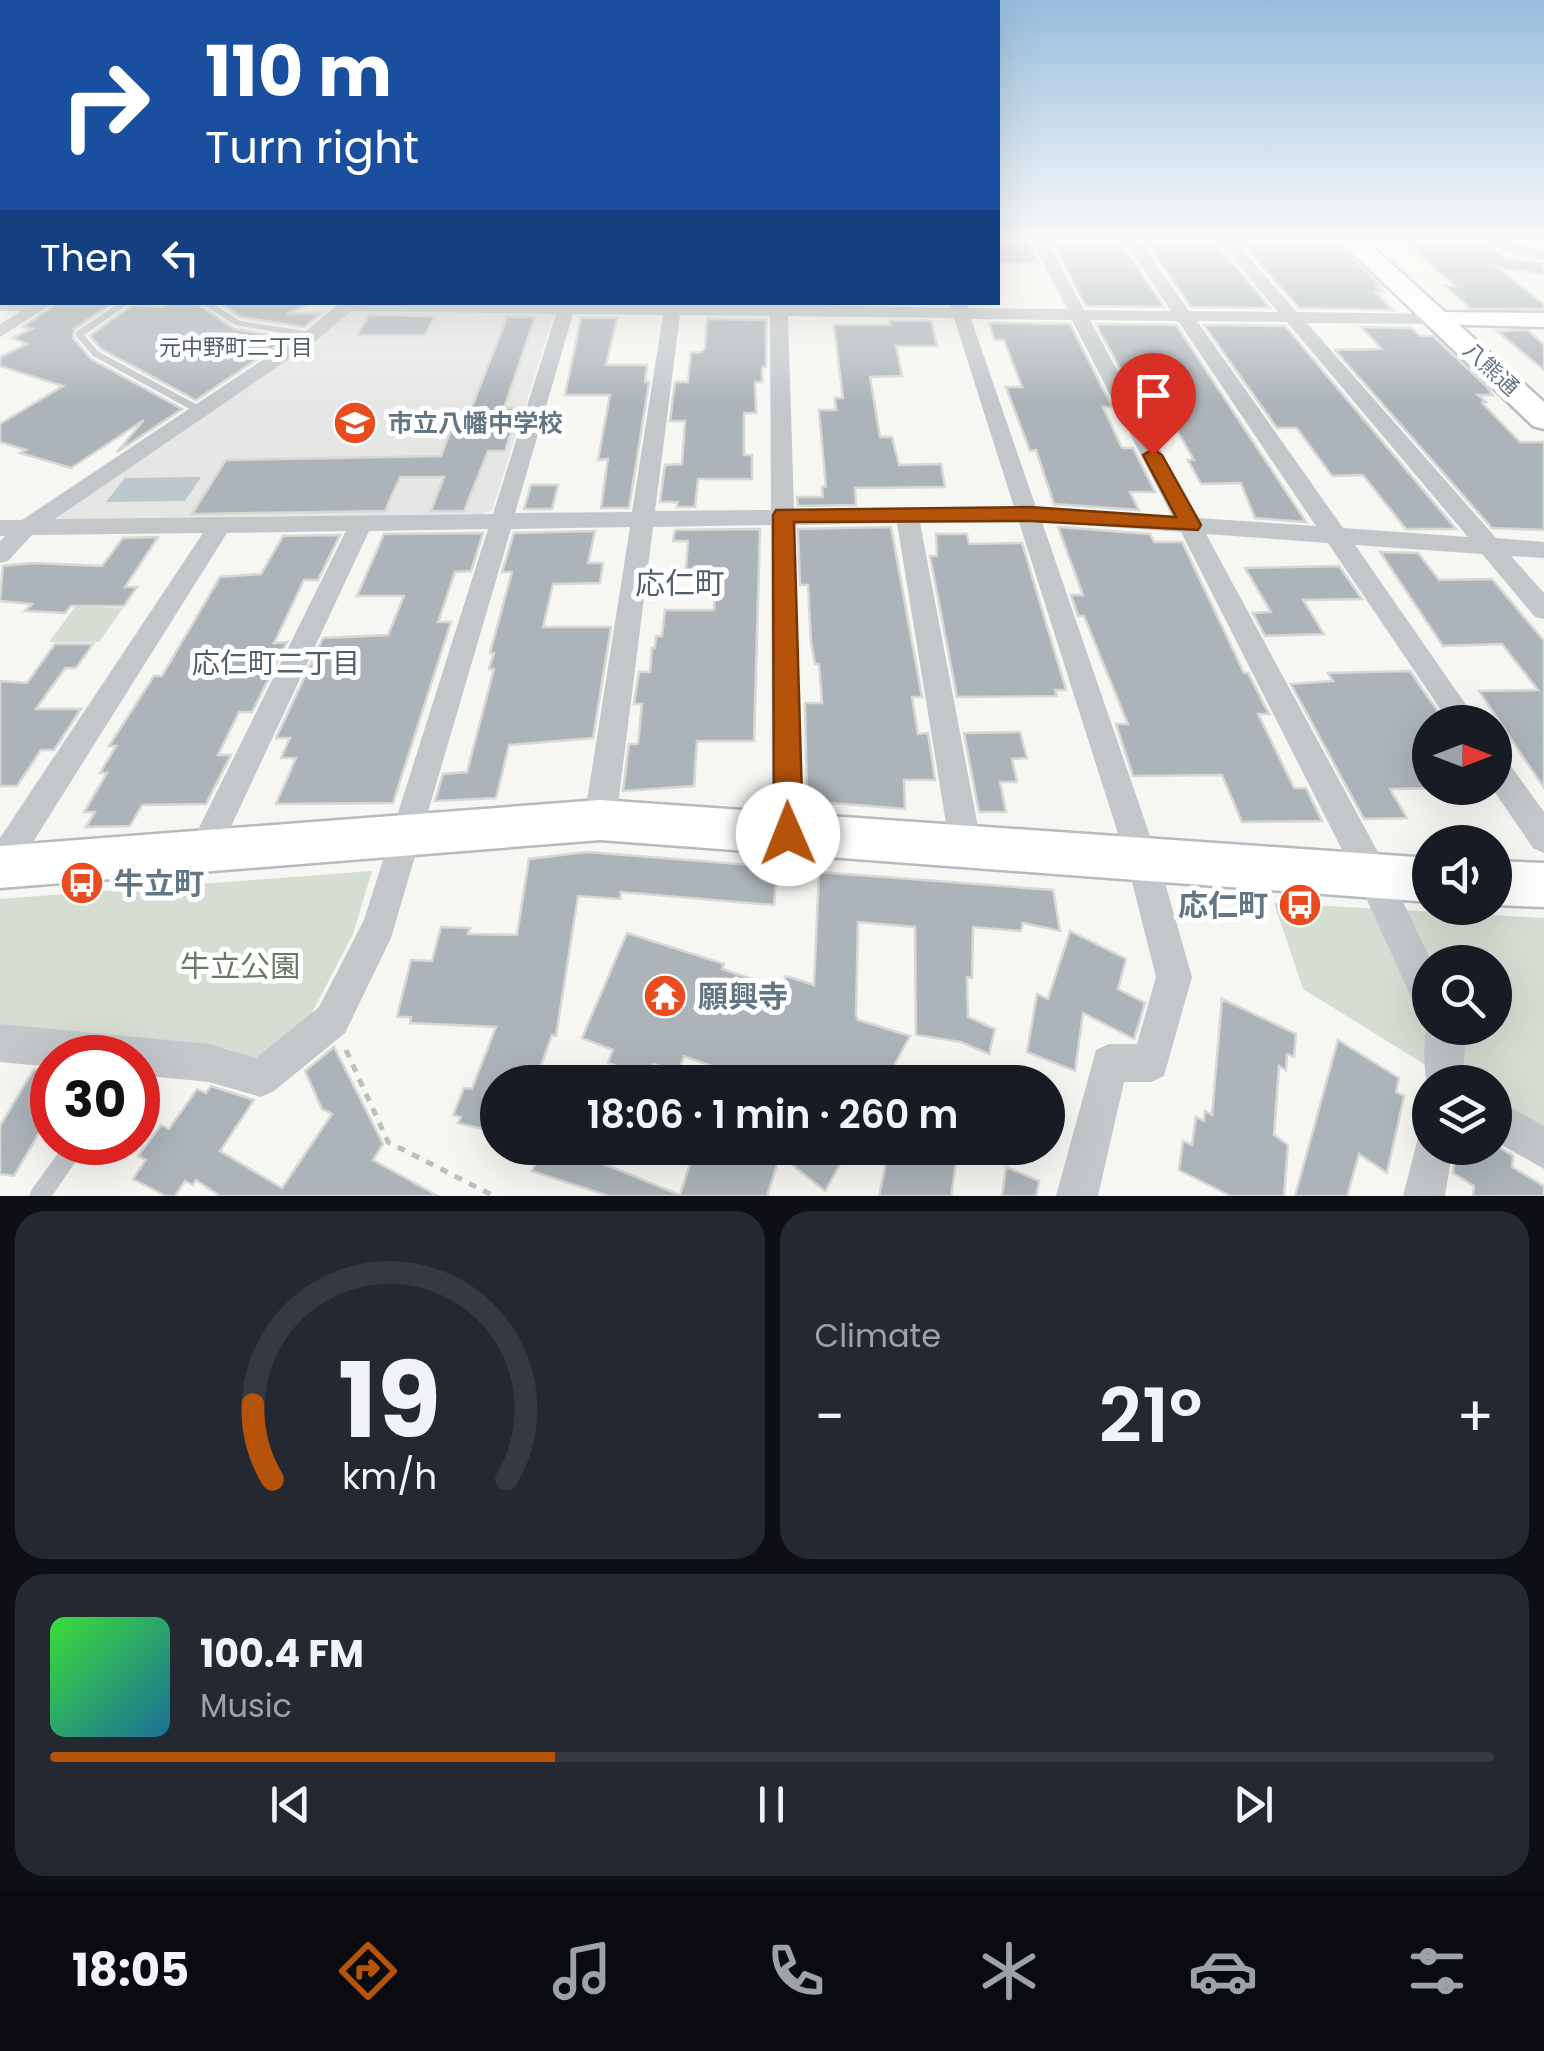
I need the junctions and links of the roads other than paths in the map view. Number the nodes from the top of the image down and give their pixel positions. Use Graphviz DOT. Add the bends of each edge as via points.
graph roads {
  1 [pos="1067,294"];
  2 [pos="1169,294"];
  3 [pos="1272,294"];
  4 [pos="1418,294"];
  5 [pos="1424,294"];
  6 [pos="42,305"];
  7 [pos="122,305"];
  8 [pos="208,305"];
  9 [pos="346,305"];
  10 [pos="567,305"];
  11 [pos="672,305"];
  12 [pos="872,306"];
  13 [pos="776,307"];
  14 [pos="959,307"];
  15 [pos="1078,314"];
  16 [pos="1184,315"];
  17 [pos="1292,317"];
  18 [pos="1450,320"];
  19 [pos="1544,320"];
  20 [pos="0,332"];
  21 [pos="312,335"];
  22 [pos="1544,396"];
  23 [pos="201,411"];
  24 [pos="1544,419"];
  25 [pos="907,514"];
  26 [pos="1030,514"];
  27 [pos="783,515"];
  28 [pos="642,518"];
  29 [pos="501,521"];
  30 [pos="361,523"];
  31 [pos="220,525"];
  32 [pos="1190,525"];
  33 [pos="0,528"];
  34 [pos="26,528"];
  35 [pos="1336,536"];
  36 [pos="1490,547"];
  37 [pos="1544,550"];
  38 [pos="0,556"];
  39 [pos="1544,610"];
  40 [pos="1452,705"];
  41 [pos="1512,792"];
  42 [pos="600,820"];
  43 [pos="788,834"];
  44 [pos="404,836"];
  45 [pos="1544,838"];
  46 [pos="966,848"];
  47 [pos="203,852"];
  48 [pos="1143,862"];
  49 [pos="0,866"];
  50 [pos="1374,878"];
  51 [pos="1412,879"];
  52 [pos="1512,884"];
  53 [pos="1544,885"];
  54 [pos="1412,959"];
  55 [pos="0,1043"];
  56 [pos="30,1047"];
  57 [pos="160,1062"];
  58 [pos="1512,1129"];
  59 [pos="1544,1149"];
  60 [pos="62,1165"];
  61 [pos="1429,1165"];
  62 [pos="39,1196"];
  63 [pos="1077,1196"];
  64 [pos="1424,1196"];
  1 -- 15 [label="street"];
  2 -- 16 [label="street"];
  3 -- 17 [label="street"];
  4 -- 18 [label="main road, 八熊通"];
  5 -- 18 [label="main road, 八熊通"];
  6 -- 20 [label="street"];
  7 -- 23 [label="lane" via="79,334 96,354"];
  8 -- 21 [label="lane" via="238,322"];
  9 -- 21 [label="street"];
  10 -- 11 [label="street"];
  10 -- 29 [label="street"];
  11 -- 13 [label="street"];
  11 -- 28 [label="street"];
  12 -- 13 [label="street"];
  12 -- 14 [label="street"];
  13 -- 27 [label="street"];
  14 -- 15 [label="street"];
  14 -- 26 [label="street"];
  15 -- 16 [label="street"];
  15 -- 32 [label="street"];
  16 -- 17 [label="street"];
  16 -- 35 [label="street"];
  17 -- 18 [label="street"];
  17 -- 36 [label="street"];
  18 -- 19 [label="street"];
  18 -- 22 [label="main road, 八熊通"];
  18 -- 24 [label="main road, 八熊通"];
  21 -- 23 [label="street"];
  23 -- 34 [label="street"];
  25 -- 26 [label="street"];
  25 -- 27 [label="street"];
  25 -- 46 [label="street"];
  26 -- 32 [label="street"];
  26 -- 48 [label="street"];
  27 -- 28 [label="street"];
  27 -- 43 [label="street"];
  28 -- 29 [label="street"];
  28 -- 42 [label="street"];
  29 -- 30 [label="street"];
  29 -- 44 [label="street"];
  30 -- 31 [label="street"];
  30 -- 47 [label="street"];
  31 -- 34 [label="street"];
  31 -- 49 [label="street"];
  32 -- 35 [label="street"];
  32 -- 50 [label="street"];
  33 -- 34 [label="street"];
  34 -- 38 [label="street"];
  35 -- 36 [label="street"];
  35 -- 40 [label="street"];
  36 -- 37 [label="street"];
  36 -- 39 [label="street"];
  41 -- 45 [label="street"];
  42 -- 43 [label="street"];
  42 -- 44 [label="street"];
  43 -- 46 [label="street"];
  44 -- 47 [label="street"];
  44 -- 57 [label="street" via="379,926 332,1020 262,1078 209,1063"];
  46 -- 48 [label="street"];
  47 -- 49 [label="street"];
  48 -- 50 [label="street"];
  48 -- 63 [label="street" via="1174,977 1150,1063 1109,1063"];
  50 -- 51 [label="street"];
  50 -- 54 [label="street"];
  52 -- 53 [label="street"];
  55 -- 56 [label="street"];
  58 -- 59 [label="street"];
  60 -- 62 [label="lane"];
  61 -- 64 [label="street"];
}
